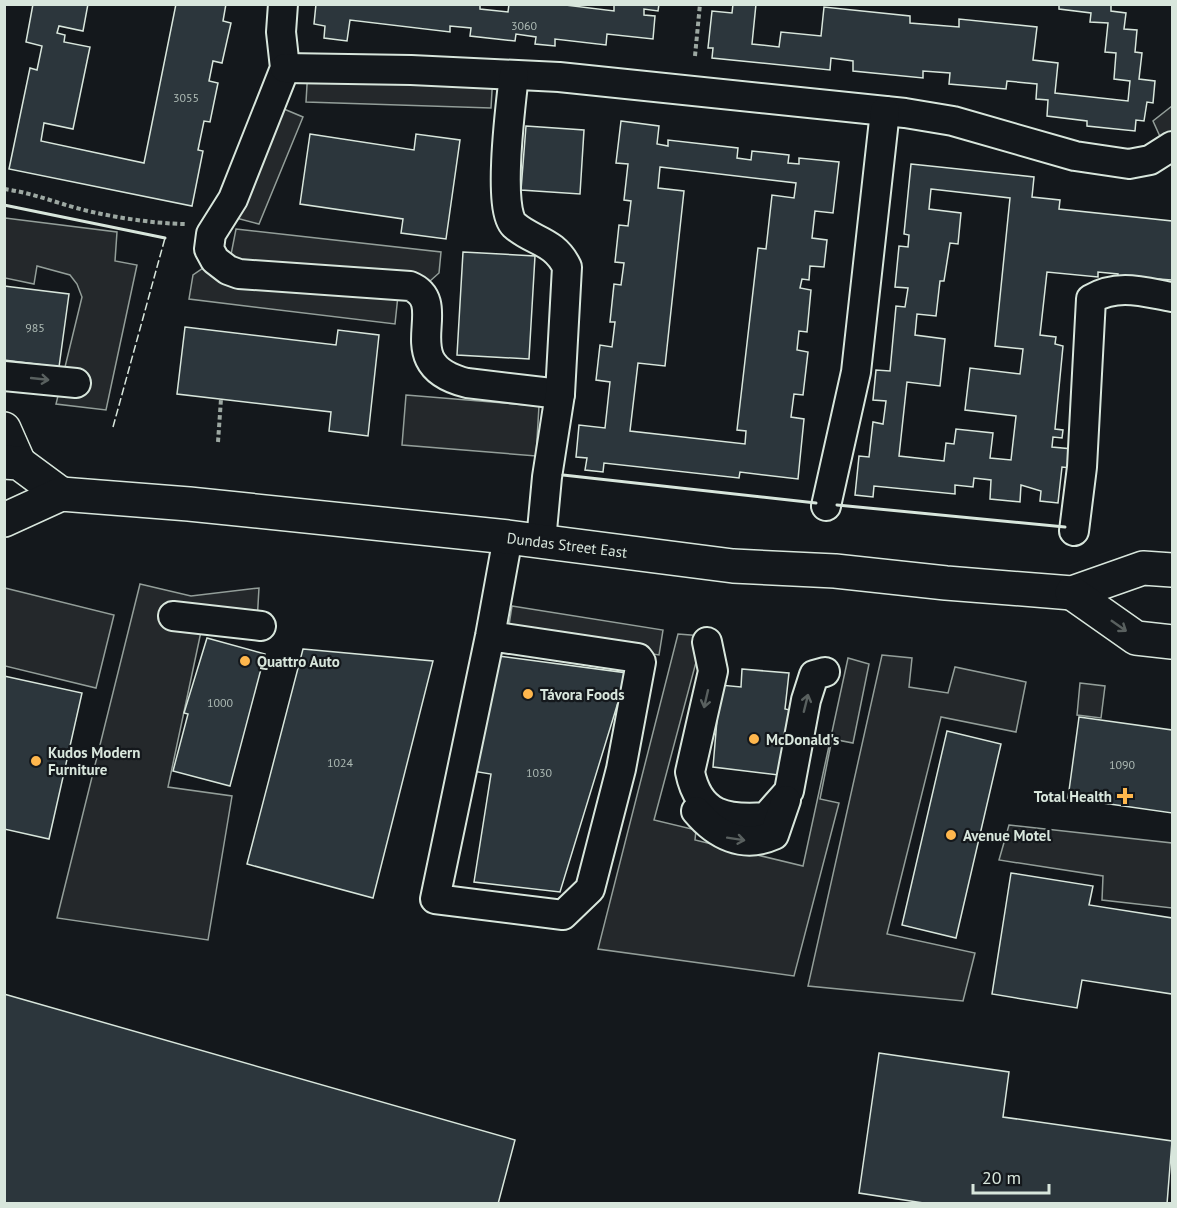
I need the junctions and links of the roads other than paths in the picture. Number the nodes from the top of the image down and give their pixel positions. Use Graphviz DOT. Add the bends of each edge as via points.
graph roads {
  1 [pos="283,4"];
  2 [pos="285,68"];
  3 [pos="514,75"];
  4 [pos="885,111"];
  5 [pos="1173,146"];
  6 [pos="1173,297"];
  7 [pos="4,376"];
  8 [pos="76,383"];
  9 [pos="560,394"];
  10 [pos="4,429"];
  11 [pos="12,463"];
  12 [pos="61,494"];
  13 [pos="826,506"];
  14 [pos="4,520"];
  15 [pos="1074,531"];
  16 [pos="508,537"];
  17 [pos="541,541"];
  18 [pos="1173,570"];
  19 [pos="1072,593"];
  20 [pos="173,616"];
  21 [pos="261,626"];
  22 [pos="490,636"];
  23 [pos="707,642"];
  24 [pos="1173,642"];
  25 [pos="825,672"];
  1 -- 2 [label="street"];
  2 -- 3 [label="street"];
  2 -- 9 [label="street" via="233,199 211,234 209,249 215,260 239,274 410,286 420,290 426,299 425,350 438,371 466,383"];
  3 -- 4 [label="street"];
  3 -- 9 [label="street" via="506,208 515,225 547,243 567,267"];
  4 -- 5 [label="street" via="953,121 1075,156 1129,164 1150,160"];
  4 -- 13 [label="street" via="856,372"];
  6 -- 15 [label="street" via="1112,289 1091,299 1082,467"];
  7 -- 8 [label="street, one-way"];
  9 -- 17 [label="street"];
  10 -- 11 [label="main road"];
  11 -- 12 [label="main road"];
  12 -- 14 [label="main road, Dundas Street East"];
  12 -- 16 [label="main road, Dundas Street East"];
  16 -- 17 [label="main road, Dundas Street East"];
  16 -- 22 [label="street"];
  17 -- 19 [label="main road, Dundas Street East" via="733,566 835,571"];
  18 -- 19 [label="main road, Dundas Street East" via="1143,568"];
  19 -- 24 [label="main road, one-way" via="1137,638"];
  20 -- 21 [label="street"];
  22 -- 22 [label="street" via="638,657 641,662 621,770 590,889 563,915 435,899"];
  23 -- 25 [label="street, one-way" via="713,671 690,772 692,784 714,811 735,819 766,817 789,791 806,700 814,675"];
}
